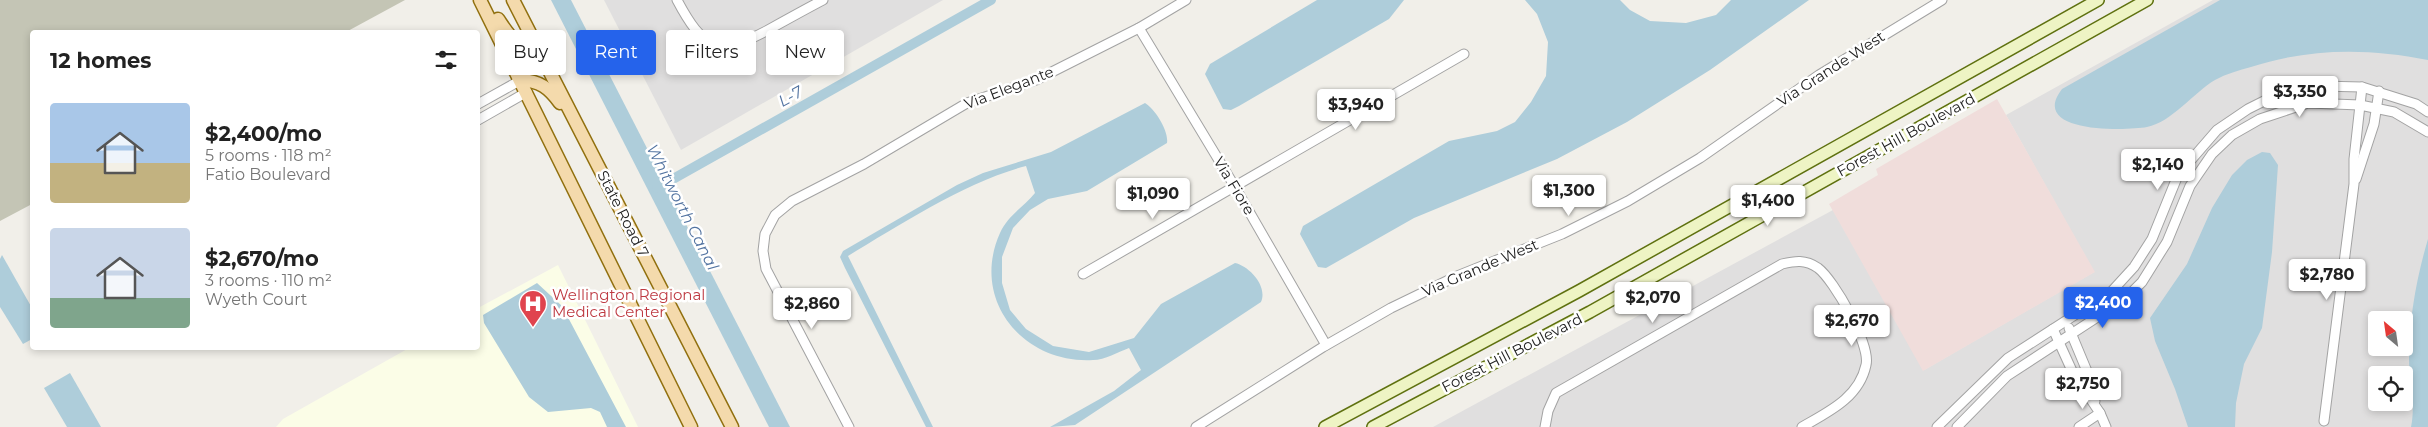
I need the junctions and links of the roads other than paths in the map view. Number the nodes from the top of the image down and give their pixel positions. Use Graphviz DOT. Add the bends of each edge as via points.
graph roads {
  1 [pos="480,0"];
  2 [pos="485,0"];
  3 [pos="513,0"];
  4 [pos="677,0"];
  5 [pos="822,0"];
  6 [pos="1186,0"];
  7 [pos="1942,0"];
  8 [pos="2098,0"];
  9 [pos="2148,0"];
  10 [pos="1139,28"];
  11 [pos="505,30"];
  12 [pos="528,30"];
  13 [pos="1464,54"];
  14 [pos="551,75"];
  15 [pos="521,80"];
  16 [pos="2362,87"];
  17 [pos="2379,91"];
  18 [pos="527,92"];
  19 [pos="480,103"];
  20 [pos="2360,105"];
  21 [pos="2377,108"];
  22 [pos="2428,112"];
  23 [pos="480,119"];
  24 [pos="2428,132"];
  25 [pos="584,138"];
  26 [pos="2354,184"];
  27 [pos="1235,187"];
  28 [pos="1082,274"];
  29 [pos="2065,321"];
  30 [pos="2053,329"];
  31 [pos="2072,333"];
  32 [pos="2059,341"];
  33 [pos="1326,345"];
  34 [pos="2098,410"];
  35 [pos="2324,421"];
  36 [pos="691,427"];
  37 [pos="732,427"];
  38 [pos="849,427"];
  39 [pos="1196,427"];
  40 [pos="1325,427"];
  41 [pos="1373,427"];
  42 [pos="1545,427"];
  43 [pos="1802,427"];
  44 [pos="1938,427"];
  45 [pos="1957,427"];
  46 [pos="2079,427"];
  47 [pos="2106,427"];
  1 -- 15 [label="main road"];
  2 -- 11 [label="main road"];
  3 -- 12 [label="main road, State Road 7"];
  4 -- 5 [label="street" via="700,35 725,46 743,43"];
  6 -- 10 [label="street, Via Elegante"];
  7 -- 33 [label="street, Via Grande West" via="1819,75 1700,158 1628,201 1562,234 1457,276"];
  8 -- 40 [label="main road, Forest Hill Boulevard" via="1587,287"];
  9 -- 41 [label="main road, Forest Hill Boulevard" via="1590,312"];
  10 -- 27 [label="street, Via Fiore"];
  10 -- 38 [label="street, Via Elegante" via="1036,80 967,103 864,164 792,201 776,215 765,234 766,268"];
  13 -- 27 [label="street"];
  14 -- 25 [label="main road, State Road 7"];
  15 -- 18 [label="main road"];
  15 -- 19 [label="street"];
  15 -- 25 [label="main road" via="541,83 551,91"];
  16 -- 17 [label="street"];
  16 -- 20 [label="street"];
  16 -- 29 [label="street" via="2318,86 2276,95 2248,108 2217,130 2178,175 2152,239 2134,267 2112,291"];
  17 -- 21 [label="street"];
  17 -- 22 [label="street" via="2416,104"];
  18 -- 23 [label="street"];
  18 -- 36 [label="main road"];
  20 -- 21 [label="street"];
  20 -- 26 [label="street"];
  20 -- 31 [label="street" via="2308,103 2260,119 2232,135 2212,154 2190,186 2168,242 2142,282 2125,299"];
  21 -- 24 [label="street" via="2394,112"];
  21 -- 26 [label="street"];
  25 -- 37 [label="main road, State Road 7"];
  26 -- 35 [label="street"];
  27 -- 28 [label="street"];
  27 -- 33 [label="street, Via Fiore"];
  29 -- 30 [label="street"];
  29 -- 31 [label="street"];
  30 -- 32 [label="street"];
  30 -- 44 [label="street" via="2008,358"];
  31 -- 32 [label="street"];
  31 -- 34 [label="street"];
  32 -- 34 [label="street" via="2073,373"];
  32 -- 45 [label="street" via="2007,376"];
  33 -- 39 [label="street, Via Grande West"];
  34 -- 46 [label="street"];
  34 -- 47 [label="street"];
  42 -- 43 [label="street" via="1556,393 1782,264 1801,260 1818,268 1833,284 1863,342 1867,364 1842,404"];
}
